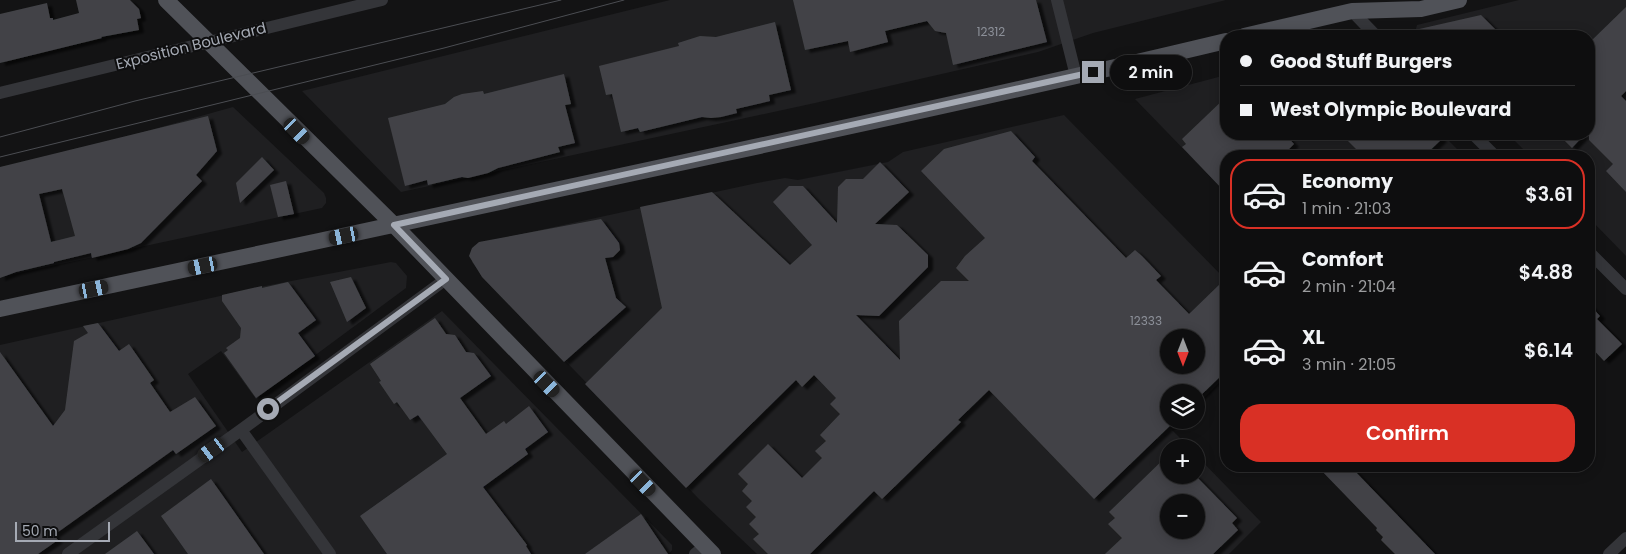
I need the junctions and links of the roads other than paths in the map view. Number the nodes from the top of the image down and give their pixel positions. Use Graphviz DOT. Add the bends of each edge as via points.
graph roads {
  1 [pos="166,0"];
  2 [pos="382,0"];
  3 [pos="1056,0"];
  4 [pos="1370,0"];
  5 [pos="1459,0"];
  6 [pos="368,2"];
  7 [pos="1352,11"];
  8 [pos="1270,30"];
  9 [pos="1370,30"];
  10 [pos="1220,41"];
  11 [pos="207,42"];
  12 [pos="1076,76"];
  13 [pos="0,93"];
  14 [pos="1479,140"];
  15 [pos="1489,150"];
  16 [pos="394,225"];
  17 [pos="1595,258"];
  18 [pos="446,279"];
  19 [pos="1626,289"];
  20 [pos="0,309"];
  21 [pos="241,430"];
  22 [pos="1626,538"];
  23 [pos="704,551"];
  24 [pos="75,552"];
  25 [pos="330,554"];
  26 [pos="1609,554"];
  1 -- 11 [label="main road"];
  2 -- 6 [label="street, Exposition Boulevard"];
  3 -- 12 [label="street"];
  4 -- 7 [label="main road"];
  5 -- 7 [label="main road" via="1421,9"];
  6 -- 11 [label="street, Exposition Boulevard"];
  7 -- 8 [label="main road"];
  7 -- 9 [label="street"];
  10 -- 12 [label="main road"];
  11 -- 13 [label="street, Exposition Boulevard"];
  11 -- 16 [label="main road"];
  12 -- 16 [label="main road"];
  14 -- 15 [label="street"];
  16 -- 18 [label="main road"];
  16 -- 20 [label="main road"];
  17 -- 19 [label="street"];
  18 -- 21 [label="street"];
  18 -- 23 [label="main road"];
  21 -- 24 [label="street"];
  21 -- 25 [label="street"];
  22 -- 26 [label="street"];
}
